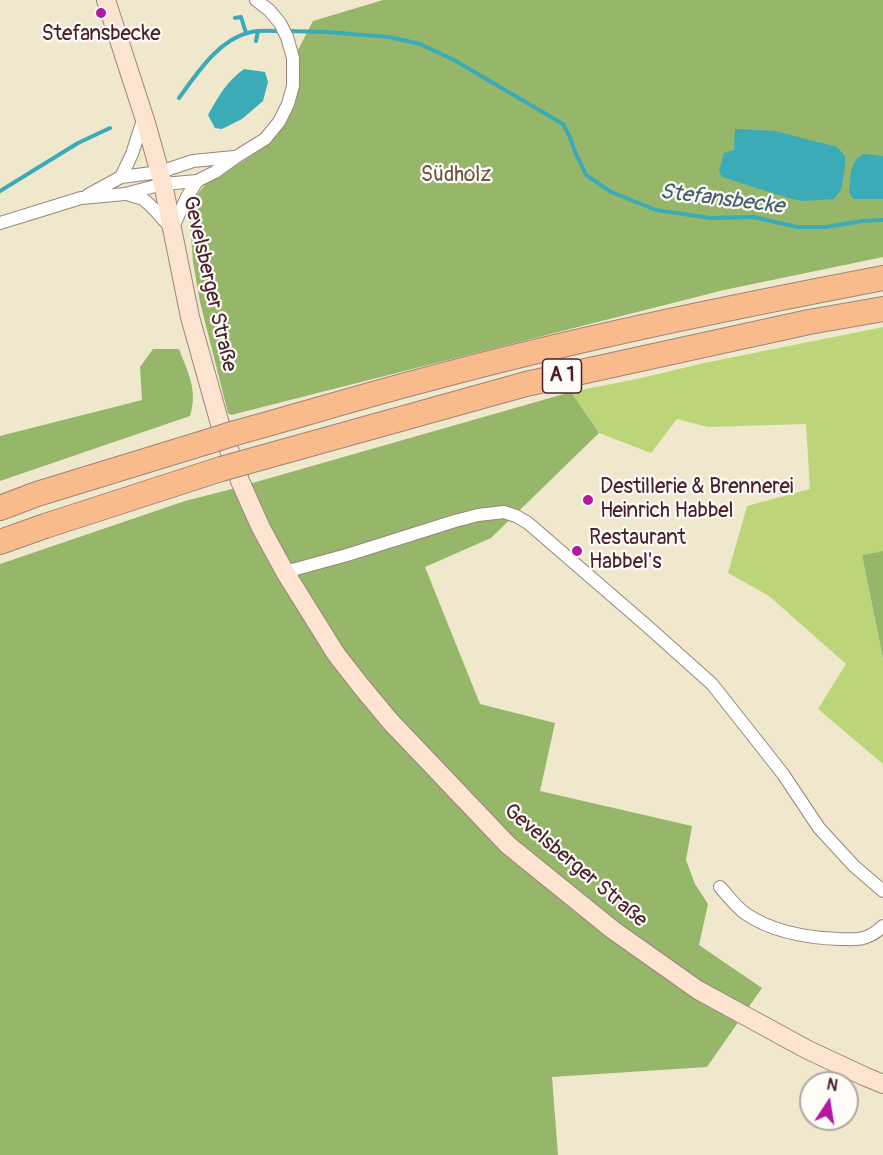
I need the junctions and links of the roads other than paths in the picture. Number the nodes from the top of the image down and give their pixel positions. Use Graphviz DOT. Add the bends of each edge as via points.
graph roads {
  1 [pos="106,0"];
  2 [pos="256,0"];
  3 [pos="144,117"];
  4 [pos="236,157"];
  5 [pos="121,177"];
  6 [pos="162,178"];
  7 [pos="197,181"];
  8 [pos="126,194"];
  9 [pos="81,198"];
  10 [pos="0,223"];
  11 [pos="172,229"];
  12 [pos="883,278"];
  13 [pos="883,309"];
  14 [pos="0,508"];
  15 [pos="0,542"];
  16 [pos="285,572"];
  17 [pos="720,887"];
  18 [pos="883,891"];
  19 [pos="883,926"];
  20 [pos="883,1084"];
  1 -- 3 [label="main road, Gevelsberger Straße"];
  2 -- 4 [label="street" via="280,23 287,38 293,58 293,86 279,122 265,139"];
  3 -- 5 [label="street"];
  3 -- 6 [label="main road, Gevelsberger Straße"];
  4 -- 6 [label="street" via="193,161"];
  4 -- 7 [label="street"];
  5 -- 6 [label="street"];
  5 -- 9 [label="street"];
  6 -- 7 [label="street"];
  6 -- 8 [label="street"];
  6 -- 11 [label="main road, Gevelsberger Straße"];
  7 -- 11 [label="street"];
  8 -- 9 [label="street"];
  8 -- 11 [label="street" via="143,199"];
  9 -- 10 [label="street"];
  11 -- 16 [label="main road, Gevelsberger Straße" via="190,317 220,424 240,481"];
  12 -- 14 [label="highway, A 1, bridge" via="663,322 433,377 235,433"];
  13 -- 15 [label="highway, A 1, bridge" via="526,384 221,469"];
  16 -- 18 [label="street" via="455,520 504,512 522,519 712,684 783,774 819,828"];
  16 -- 20 [label="main road, Gevelsberger Straße" via="336,654 361,686 508,845 613,930 698,990 808,1050"];
  17 -- 19 [label="street" via="744,913 782,931 856,939"];
}
